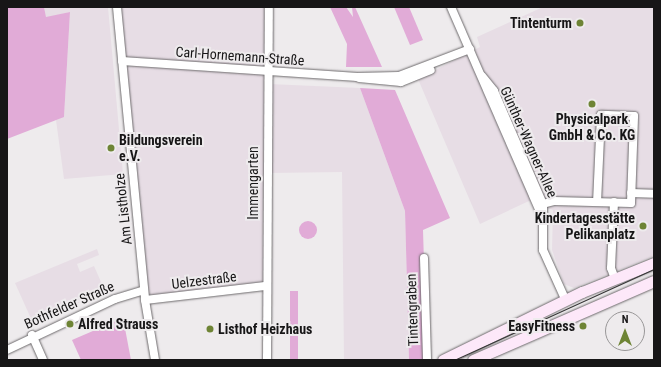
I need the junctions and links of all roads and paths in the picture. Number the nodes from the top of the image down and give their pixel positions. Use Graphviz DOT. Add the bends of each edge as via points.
graph roads {
  1 [pos="118,7"];
  2 [pos="269,7"];
  3 [pos="451,7"];
  4 [pos="470,49"];
  5 [pos="122,61"];
  6 [pos="267,71"];
  7 [pos="482,76"];
  8 [pos="631,193"];
  9 [pos="654,194"];
  10 [pos="597,202"];
  11 [pos="614,202"];
  12 [pos="544,204"];
  13 [pos="544,221"];
  14 [pos="424,258"];
  15 [pos="654,263"];
  16 [pos="615,279"];
  17 [pos="653,283"];
  18 [pos="266,286"];
  19 [pos="144,290"];
  20 [pos="145,300"];
  21 [pos="566,301"];
  22 [pos="572,316"];
  23 [pos="32,335"];
  24 [pos="7,350"];
  25 [pos="43,360"];
  26 [pos="155,360"];
  27 [pos="267,360"];
  28 [pos="427,360"];
  29 [pos="442,360"];
  30 [pos="473,360"];
  1 -- 5 [label="street, Am Listholze"];
  2 -- 6 [label="street, Immengarten"];
  3 -- 4 [label="street, Günther-Wagner-Allee"];
  4 -- 6 [label="street, Carl-Hornemann-Straße" via="416,78 401,82"];
  4 -- 7 [label="street, Günther-Wagner-Allee"];
  5 -- 6 [label="street, Carl-Hornemann-Straße"];
  5 -- 19 [label="street, Am Listholze"];
  6 -- 18 [label="street, Immengarten"];
  7 -- 12 [label="street, Günther-Wagner-Allee" via="494,91"];
  7 -- 13 [label="street, Günther-Wagner-Allee" via="487,94"];
  8 -- 9 [label="street"];
  8 -- 10 [label="street" via="634,116 601,115"];
  8 -- 11 [label="street" via="631,203"];
  10 -- 11 [label="street"];
  10 -- 12 [label="street"];
  11 -- 16 [label="street" via="611,268"];
  12 -- 13 [label="street, Günther-Wagner-Allee"];
  13 -- 21 [label="street, Günther-Wagner-Allee" via="544,250"];
  14 -- 28 [label="street, Tintengraben"];
  15 -- 16 [label="main road"];
  16 -- 21 [label="main road"];
  17 -- 22 [label="main road"];
  18 -- 20 [label="street, Uelzestraße"];
  18 -- 27 [label="street, Immengarten"];
  19 -- 20 [label="street, Am Listholze"];
  19 -- 23 [label="street, Bothfelder Straße" via="115,299"];
  20 -- 26 [label="street, Am Listholze"];
  21 -- 22 [label="main road"];
  21 -- 29 [label="main road"];
  22 -- 30 [label="main road"];
  23 -- 24 [label="street, Bothfelder Straße"];
  23 -- 25 [label="street"];
}
